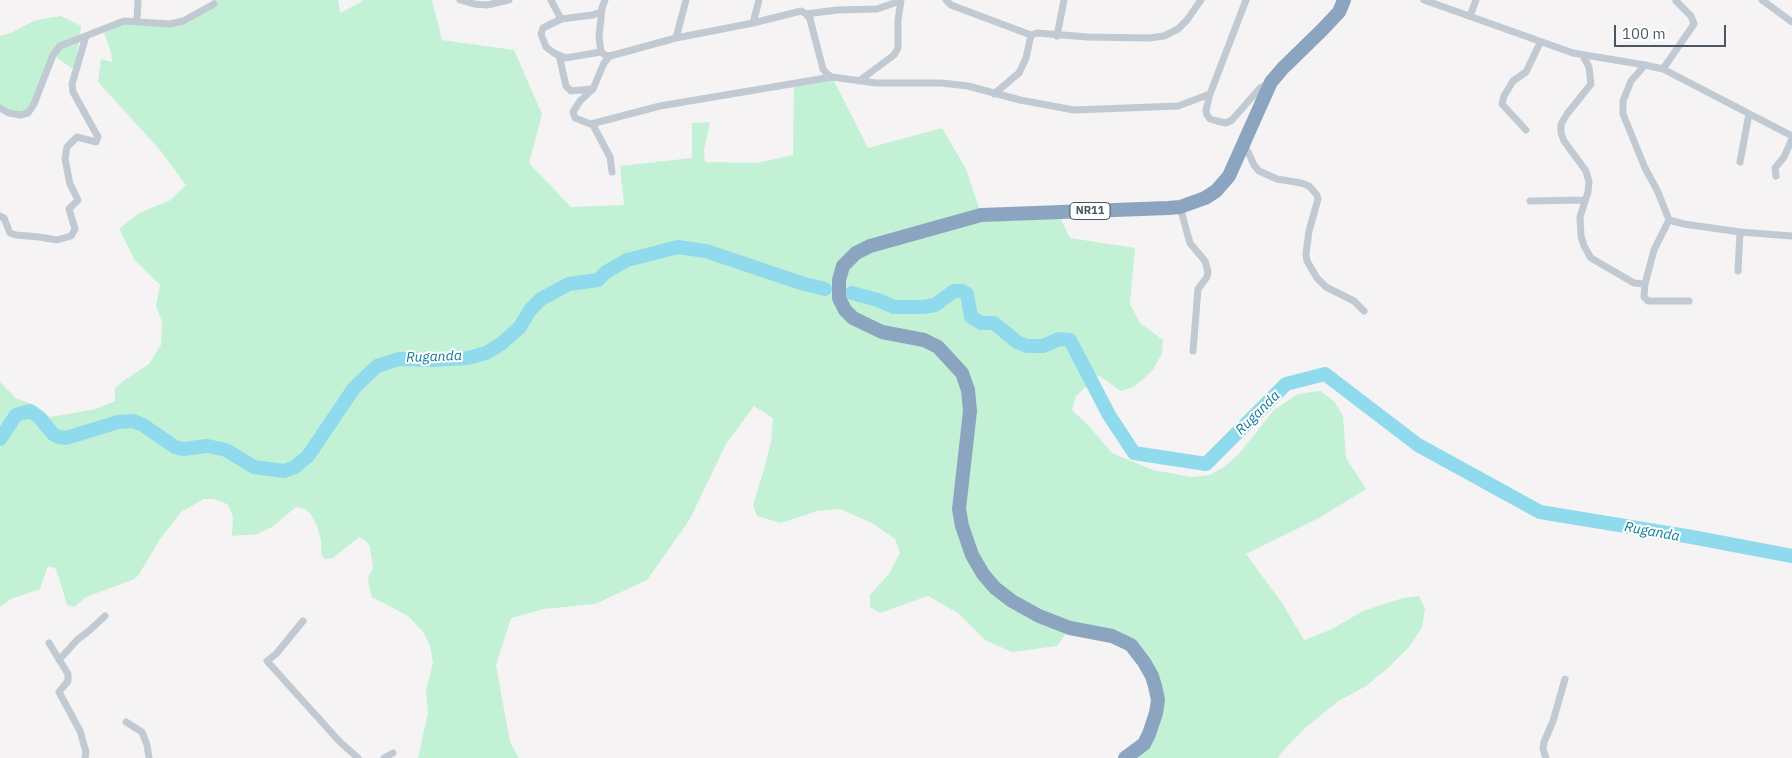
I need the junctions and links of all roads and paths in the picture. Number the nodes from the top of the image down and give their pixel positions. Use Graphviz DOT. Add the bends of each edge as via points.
graph roads {
  1 [pos="138,0"];
  2 [pos="460,0"];
  3 [pos="509,0"];
  4 [pos="551,0"];
  5 [pos="605,0"];
  6 [pos="686,0"];
  7 [pos="759,0"];
  8 [pos="946,0"];
  9 [pos="1064,0"];
  10 [pos="1201,0"];
  11 [pos="1246,0"];
  12 [pos="1344,0"];
  13 [pos="1424,0"];
  14 [pos="1476,0"];
  15 [pos="1762,0"];
  16 [pos="900,1"];
  17 [pos="1676,1"];
  18 [pos="1435,2"];
  19 [pos="214,4"];
  20 [pos="601,12"];
  21 [pos="806,14"];
  22 [pos="1470,16"];
  23 [pos="561,19"];
  24 [pos="137,21"];
  25 [pos="1792,22"];
  26 [pos="753,23"];
  27 [pos="1032,35"];
  28 [pos="86,36"];
  29 [pos="1058,36"];
  30 [pos="676,38"];
  31 [pos="1540,42"];
  32 [pos="600,52"];
  33 [pos="559,56"];
  34 [pos="610,56"];
  35 [pos="1583,56"];
  36 [pos="1645,65"];
  37 [pos="1663,69"];
  38 [pos="832,77"];
  39 [pos="859,81"];
  40 [pos="1271,82"];
  41 [pos="593,89"];
  42 [pos="994,94"];
  43 [pos="1210,94"];
  44 [pos="1,110"];
  45 [pos="1749,114"];
  46 [pos="591,124"];
  47 [pos="1526,130"];
  48 [pos="1792,138"];
  49 [pos="1244,143"];
  50 [pos="1740,162"];
  51 [pos="612,172"];
  52 [pos="1776,176"];
  53 [pos="1584,200"];
  54 [pos="1530,201"];
  55 [pos="1180,207"];
  56 [pos="0,216"];
  57 [pos="1669,220"];
  58 [pos="1740,232"];
  59 [pos="1792,236"];
  60 [pos="1738,271"];
  61 [pos="1645,284"];
  62 [pos="1689,301"];
  63 [pos="1364,311"];
  64 [pos="1193,351"];
  65 [pos="105,616"];
  66 [pos="304,621"];
  67 [pos="49,643"];
  68 [pos="59,660"];
  69 [pos="1565,679"];
  70 [pos="126,722"];
  71 [pos="394,753"];
  72 [pos="86,758"];
  73 [pos="149,758"];
  74 [pos="358,758"];
  75 [pos="384,758"];
  76 [pos="1125,758"];
  77 [pos="1546,758"];
  1 -- 24 [label="street"];
  2 -- 3 [label="street" via="487,6"];
  4 -- 23 [label="street"];
  5 -- 20 [label="street"];
  6 -- 30 [label="street"];
  7 -- 26 [label="street"];
  8 -- 27 [label="street"];
  9 -- 29 [label="street"];
  10 -- 29 [label="street" via="1178,29 1164,36"];
  11 -- 43 [label="street"];
  12 -- 40 [label="highway, NR11" via="1338,12"];
  13 -- 18 [label="street"];
  14 -- 22 [label="street"];
  15 -- 25 [label="street"];
  16 -- 21 [label="street" via="877,9"];
  16 -- 39 [label="street" via="898,48 894,55"];
  17 -- 37 [label="street" via="1691,16 1694,24"];
  18 -- 22 [label="street"];
  19 -- 24 [label="street" via="184,21 170,24"];
  20 -- 23 [label="street"];
  20 -- 32 [label="street"];
  21 -- 26 [label="street" via="801,11"];
  21 -- 38 [label="street" via="823,69"];
  22 -- 31 [label="street"];
  23 -- 33 [label="street" via="543,28 540,34 546,47"];
  24 -- 28 [label="street" via="124,21"];
  26 -- 30 [label="street"];
  27 -- 29 [label="street"];
  27 -- 42 [label="street" via="1019,73"];
  28 -- 44 [label="street" via="60,46 53,55 28,113"];
  28 -- 56 [label="street" via="72,84 73,92 98,137 96,142 77,138 67,147 64,160 78,200 69,208 75,229 71,236 57,240 16,235 10,233"];
  30 -- 34 [label="street"];
  31 -- 35 [label="street"];
  31 -- 47 [label="street" via="1526,72 1513,81 1502,104"];
  32 -- 33 [label="street" via="565,58"];
  32 -- 34 [label="street"];
  33 -- 41 [label="street" via="570,91"];
  34 -- 41 [label="street"];
  35 -- 36 [label="street"];
  35 -- 53 [label="street" via="1589,67 1590,84 1566,114 1561,133 1586,171 1589,182"];
  36 -- 37 [label="street"];
  36 -- 57 [label="street" via="1631,81 1623,102 1623,114"];
  37 -- 45 [label="street"];
  38 -- 39 [label="street"];
  38 -- 46 [label="street" via="660,106"];
  39 -- 42 [label="street" via="950,84"];
  40 -- 43 [label="street" via="1260,88 1226,123 1210,120 1206,110"];
  40 -- 49 [label="highway, NR11"];
  41 -- 46 [label="street" via="573,112 575,118"];
  42 -- 43 [label="street" via="1074,110 1178,106"];
  45 -- 48 [label="street"];
  45 -- 50 [label="street"];
  46 -- 51 [label="street" via="610,157"];
  48 -- 52 [label="street" via="1784,157 1774,168"];
  49 -- 55 [label="highway, NR11" via="1229,176 1216,191"];
  49 -- 63 [label="street" via="1259,171 1309,186 1317,195 1306,254 1310,267 1326,287 1354,301"];
  53 -- 54 [label="street"];
  53 -- 61 [label="street" via="1580,217 1581,236 1587,253 1634,283"];
  55 -- 64 [label="street" via="1190,243 1205,261 1208,272 1198,290"];
  55 -- 76 [label="highway, NR11" via="981,214 870,246 856,253 843,266 838,280 839,298 853,318 882,332 924,340 938,347 962,373 970,411 960,509 962,526 983,574 1012,601 1039,616 1070,628 1118,639 1131,645 1144,662 1155,686 1156,713 1144,744"];
  57 -- 58 [label="street"];
  57 -- 61 [label="street" via="1654,250"];
  58 -- 59 [label="street"];
  58 -- 60 [label="street"];
  61 -- 62 [label="street" via="1644,297 1648,301"];
  65 -- 68 [label="street"];
  66 -- 74 [label="street" via="266,661"];
  67 -- 68 [label="street"];
  68 -- 72 [label="street" via="68,674 68,681 59,692 80,731"];
  69 -- 77 [label="street" via="1544,742"];
  70 -- 73 [label="street" via="142,732"];
  71 -- 75 [label="street"];
}
